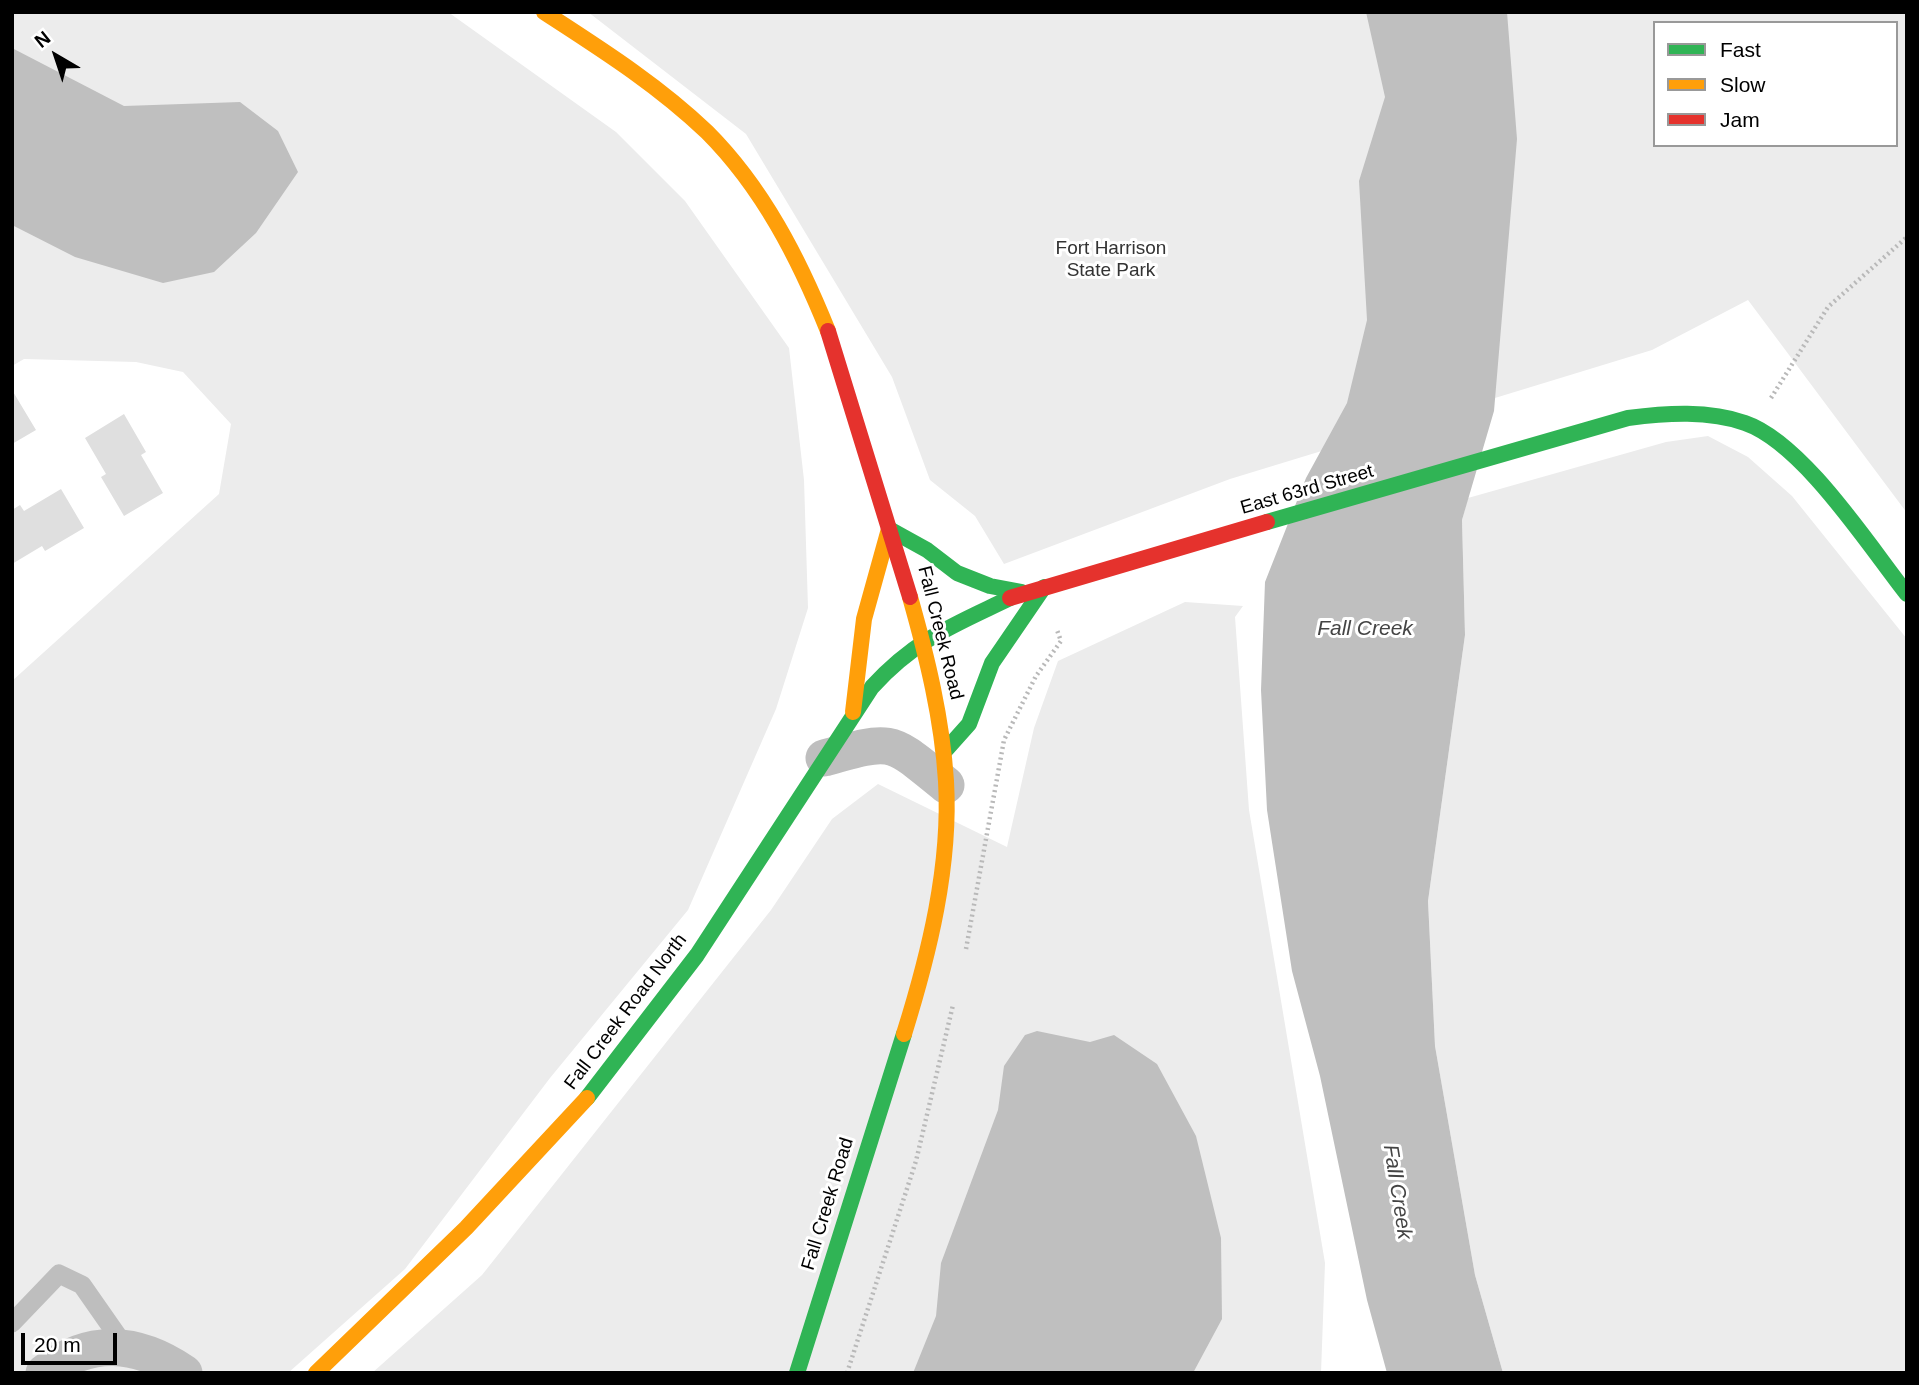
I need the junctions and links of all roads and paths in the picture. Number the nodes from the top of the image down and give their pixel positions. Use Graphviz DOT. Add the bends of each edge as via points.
graph roads {
  1 [pos="544,12"];
  2 [pos="1907,237"];
  3 [pos="1813,330"];
  4 [pos="889,529"];
  5 [pos="1044,587"];
  6 [pos="1022,592"];
  7 [pos="1907,594"];
  8 [pos="923,640"];
  9 [pos="853,712"];
  10 [pos="824,758"];
  11 [pos="945,769"];
  12 [pos="12,1323"];
  13 [pos="126,1348"];
  14 [pos="44,1373"];
  15 [pos="184,1373"];
  16 [pos="316,1373"];
  17 [pos="797,1373"];
  1 -- 4 [label="street, Fall Creek Road" via="678,105 728,155 770,211 821,307"];
  2 -- 3 [label="path" via="1849,287"];
  4 -- 6 [label="street" via="957,573"];
  4 -- 8 [label="street, Fall Creek Road"];
  4 -- 9 [label="street" via="876,564 857,660"];
  5 -- 6 [label="street, East 63rd Street"];
  5 -- 7 [label="street, East 63rd Street" via="1629,418 1660,413 1711,416 1758,428 1805,470"];
  5 -- 11 [label="street" via="992,663 969,724"];
  6 -- 8 [label="street, East 63rd Street"];
  8 -- 9 [label="street, Fall Creek Road North" via="896,661"];
  8 -- 11 [label="street, Fall Creek Road"];
  9 -- 10 [label="street, Fall Creek Road North"];
  10 -- 11 [label="street" via="868,744 891,745"];
  10 -- 16 [label="street, Fall Creek Road North" via="696,955 593,1092 466,1228"];
  11 -- 17 [label="street, Fall Creek Road" via="938,880 918,988"];
  12 -- 13 [label="lane" via="59,1274 82,1285"];
  13 -- 14 [label="street" via="91,1348"];
  13 -- 15 [label="street" via="168,1362"];
}
